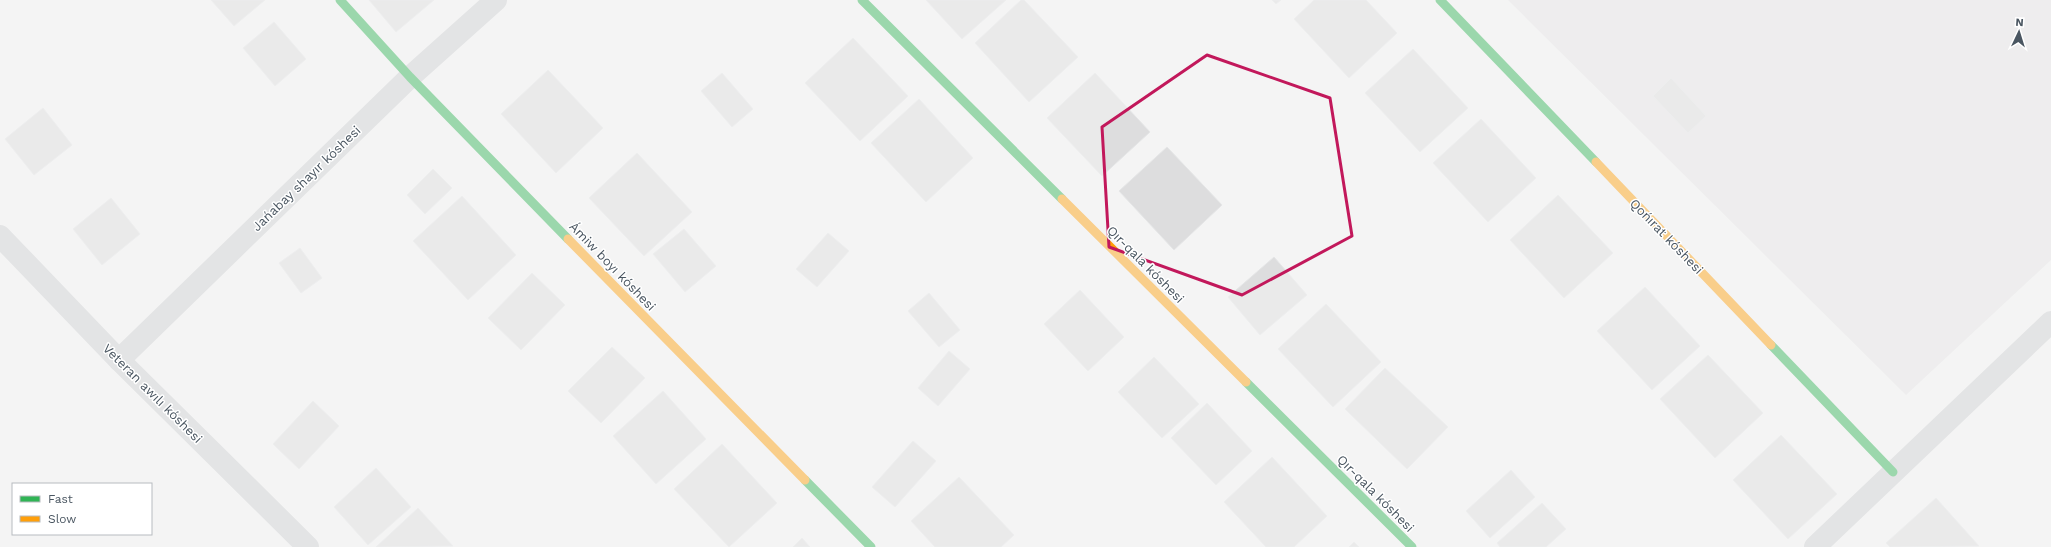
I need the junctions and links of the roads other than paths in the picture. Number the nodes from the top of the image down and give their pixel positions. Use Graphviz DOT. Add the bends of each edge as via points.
graph roads {
  1 [pos="340,0"];
  2 [pos="496,0"];
  3 [pos="862,0"];
  4 [pos="1440,0"];
  5 [pos="410,77"];
  6 [pos="0,236"];
  7 [pos="2051,322"];
  8 [pos="119,360"];
  9 [pos="1894,472"];
  10 [pos="1828,543"];
  11 [pos="308,547"];
  12 [pos="871,547"];
  13 [pos="1412,547"];
  1 -- 5 [label="street, Ámiw boyı kóshesi"];
  2 -- 5 [label="street, Jańabay shayır kóshesi"];
  3 -- 13 [label="street, Qır-qala kóshesi"];
  4 -- 9 [label="street, Qońırat kóshesi"];
  5 -- 8 [label="street, Jańabay shayır kóshesi"];
  5 -- 12 [label="street, Ámiw boyı kóshesi"];
  6 -- 8 [label="street, Veteran awılı kóshesi"];
  7 -- 9 [label="street"];
  8 -- 11 [label="street, Veteran awılı kóshesi"];
  9 -- 10 [label="street"];
}
